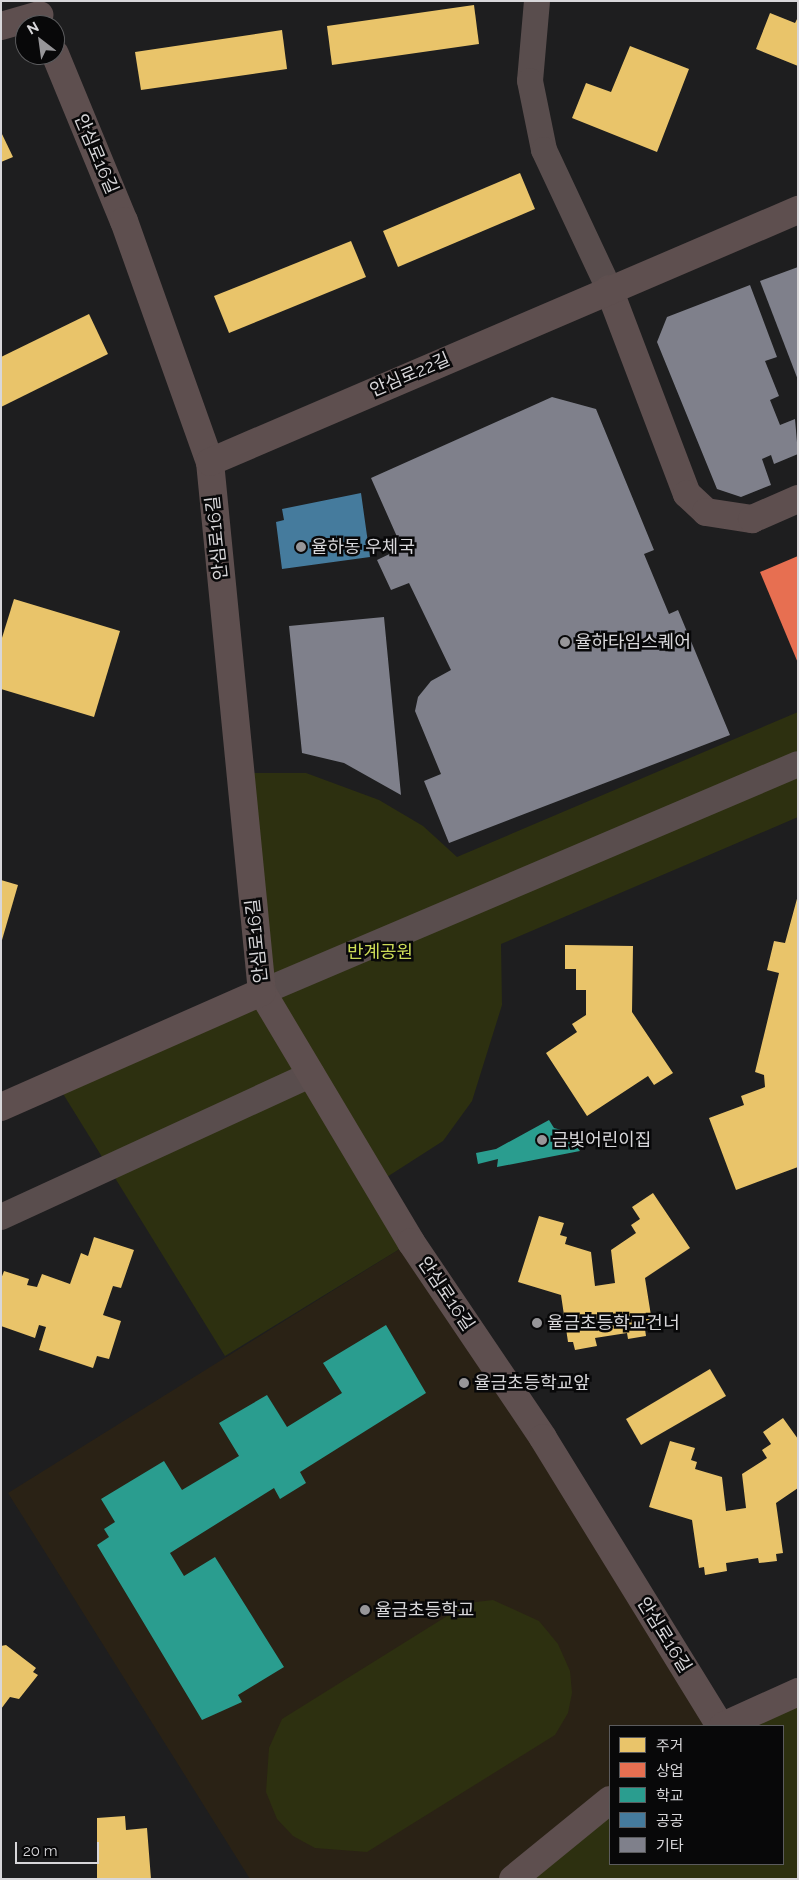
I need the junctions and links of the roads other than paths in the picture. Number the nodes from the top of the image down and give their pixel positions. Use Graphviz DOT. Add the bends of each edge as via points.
graph roads {
  1 [pos="537,1"];
  2 [pos="39,14"];
  3 [pos="1,26"];
  4 [pos="60,65"];
  5 [pos="798,210"];
  6 [pos="610,289"];
  7 [pos="210,462"];
  8 [pos="798,499"];
  9 [pos="798,764"];
  10 [pos="262,992"];
  11 [pos="312,1074"];
  12 [pos="1,1107"];
  13 [pos="1,1217"];
  14 [pos="798,1692"];
  15 [pos="721,1725"];
  16 [pos="724,1725"];
  17 [pos="609,1801"];
  18 [pos="513,1879"];
  1 -- 6 [label="street" via="530,81 544,150"];
  2 -- 3 [label="main road"];
  4 -- 7 [label="main road, 안심로16길" via="124,222"];
  5 -- 6 [label="main road, 안심로22길"];
  6 -- 7 [label="main road, 안심로22길"];
  6 -- 8 [label="main road" via="687,494 706,512 752,519"];
  7 -- 10 [label="main road, 안심로16길"];
  9 -- 10 [label="street"];
  10 -- 11 [label="main road, 안심로16길"];
  10 -- 12 [label="main road"];
  11 -- 13 [label="street"];
  11 -- 15 [label="main road, 안심로16길" via="411,1242 543,1438"];
  14 -- 16 [label="main road"];
  17 -- 18 [label="main road"];
}
